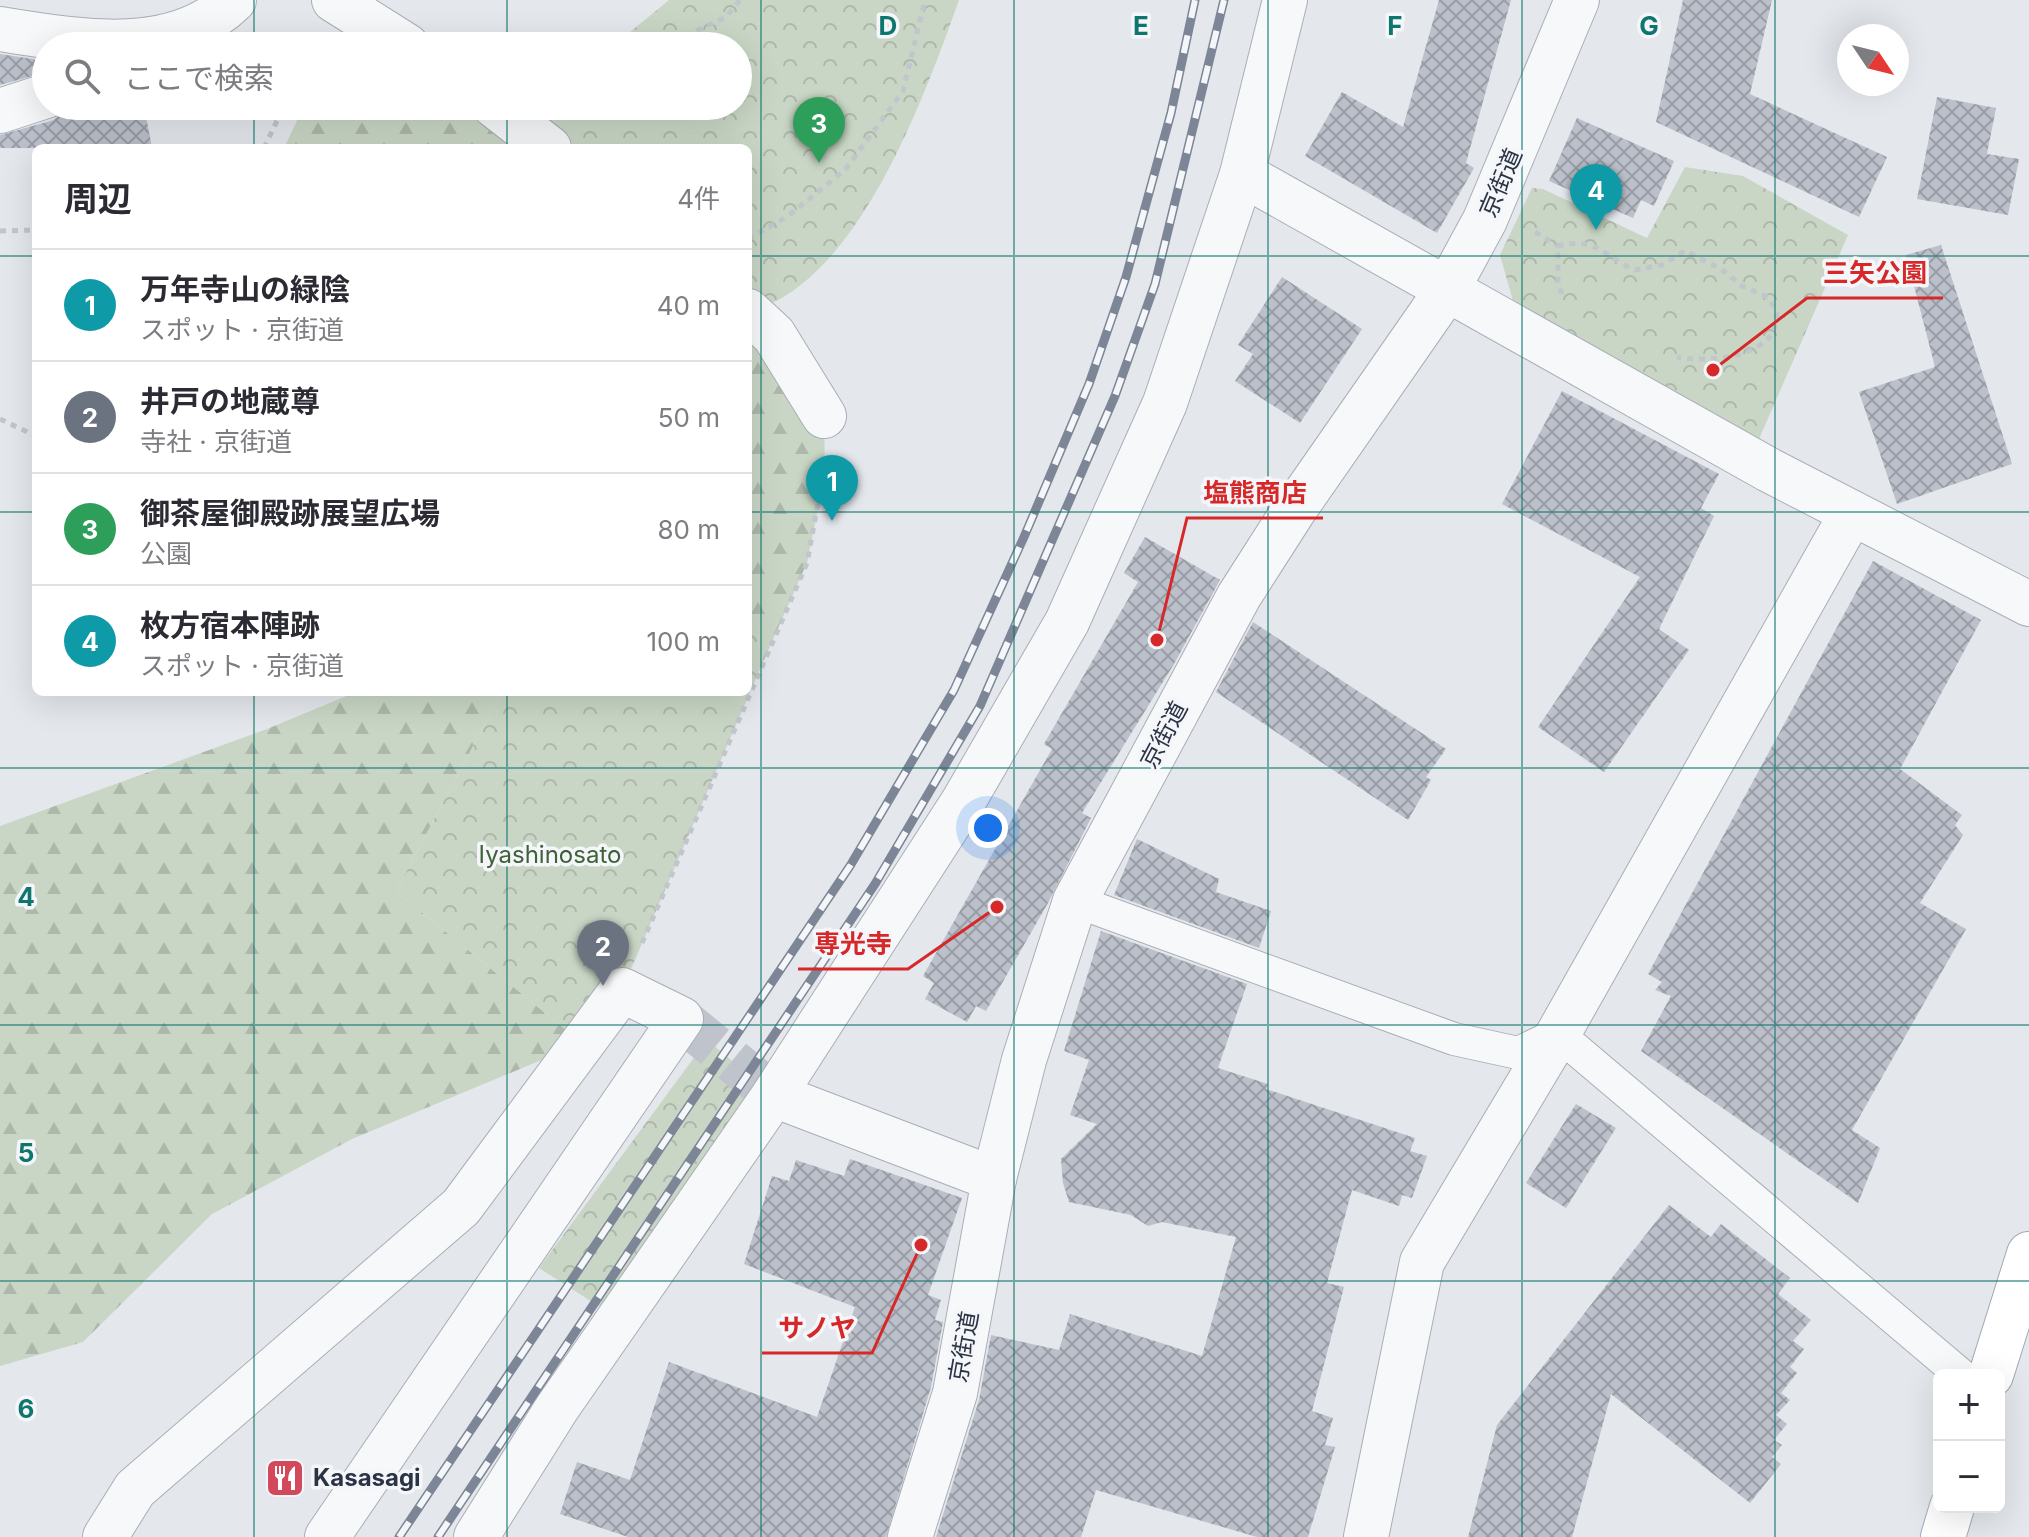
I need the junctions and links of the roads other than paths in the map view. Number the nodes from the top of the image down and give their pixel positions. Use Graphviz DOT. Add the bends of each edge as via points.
graph roads {
  1 [pos="234,0"];
  2 [pos="334,0"];
  3 [pos="1285,0"];
  4 [pos="1577,0"];
  5 [pos="0,29"];
  6 [pos="177,32"];
  7 [pos="385,32"];
  8 [pos="32,34"];
  9 [pos="32,101"];
  10 [pos="0,111"];
  11 [pos="513,120"];
  12 [pos="544,144"];
  13 [pos="1242,174"];
  14 [pos="1447,290"];
  15 [pos="752,315"];
  16 [pos="824,416"];
  17 [pos="1852,513"];
  18 [pos="2029,604"];
  19 [pos="1075,901"];
  20 [pos="1558,1034"];
  21 [pos="774,1095"];
  22 [pos="994,1179"];
  23 [pos="2029,1254"];
  24 [pos="1954,1369"];
  25 [pos="1993,1369"];
  26 [pos="1950,1513"];
  27 [pos="105,1537"];
  28 [pos="327,1537"];
  29 [pos="476,1537"];
  30 [pos="910,1537"];
  31 [pos="1366,1537"];
  32 [pos="1943,1537"];
  1 -- 6 [label="street" via="222,12"];
  2 -- 7 [label="street"];
  3 -- 13 [label="street"];
  4 -- 14 [label="street, 京街道" via="1485,220"];
  5 -- 8 [label="street"];
  9 -- 10 [label="street"];
  11 -- 12 [label="street"];
  13 -- 14 [label="street"];
  13 -- 21 [label="street" via="1165,403 1067,622 963,802"];
  14 -- 17 [label="street"];
  14 -- 19 [label="street, 京街道" via="1239,596"];
  15 -- 16 [label="street" via="774,335"];
  17 -- 18 [label="street"];
  17 -- 20 [label="street"];
  19 -- 20 [label="lane" via="1454,1039 1518,1053"];
  19 -- 22 [label="street, 京街道" via="1024,1060"];
  20 -- 24 [label="lane"];
  20 -- 31 [label="street" via="1422,1262"];
  21 -- 22 [label="street"];
  21 -- 29 [label="street" via="557,1408"];
  22 -- 30 [label="street, 京街道" via="955,1393"];
  23 -- 25 [label="main road"];
  26 -- 32 [label="main road"];
  27 -- 28 [label="street" via="135,1489 461,1207 622,990 681,1019"];
}
